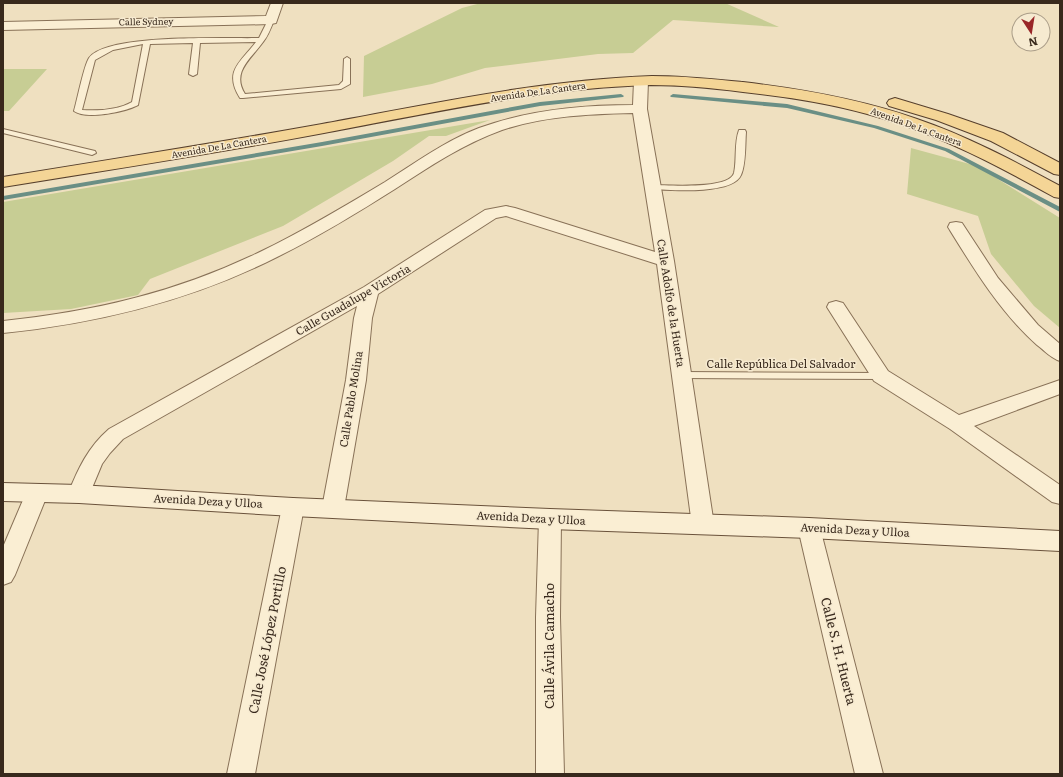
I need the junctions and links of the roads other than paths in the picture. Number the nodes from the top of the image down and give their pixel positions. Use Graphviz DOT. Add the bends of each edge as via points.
graph roads {
  1 [pos="277,3"];
  2 [pos="271,20"];
  3 [pos="3,26"];
  4 [pos="197,40"];
  5 [pos="261,40"];
  6 [pos="147,42"];
  7 [pos="347,59"];
  8 [pos="193,74"];
  9 [pos="641,81"];
  10 [pos="640,109"];
  11 [pos="942,117"];
  12 [pos="927,129"];
  13 [pos="3,131"];
  14 [pos="742,132"];
  15 [pos="92,154"];
  16 [pos="3,167"];
  17 [pos="1060,170"];
  18 [pos="3,182"];
  19 [pos="652,187"];
  20 [pos="1060,193"];
  21 [pos="956,227"];
  22 [pos="665,261"];
  23 [pos="370,291"];
  24 [pos="836,307"];
  25 [pos="3,327"];
  26 [pos="1060,354"];
  27 [pos="682,375"];
  28 [pos="881,376"];
  29 [pos="1060,387"];
  30 [pos="957,424"];
  31 [pos="3,492"];
  32 [pos="37,492"];
  33 [pos="79,494"];
  34 [pos="1060,496"];
  35 [pos="293,507"];
  36 [pos="333,508"];
  37 [pos="550,519"];
  38 [pos="703,525"];
  39 [pos="809,528"];
  40 [pos="1060,541"];
  41 [pos="3,575"];
  42 [pos="241,774"];
  43 [pos="550,774"];
  44 [pos="869,774"];
  1 -- 2 [label="street"];
  2 -- 3 [label="street, Calle Sydney"];
  2 -- 5 [label="lane"];
  4 -- 5 [label="lane"];
  4 -- 6 [label="lane"];
  4 -- 8 [label="lane"];
  5 -- 7 [label="lane" via="237,70 237,86 243,96 341,87 347,82"];
  6 -- 6 [label="lane" via="119,46 92,59 78,111 86,113 123,109 135,103"];
  9 -- 10 [label="street, Calle Adolfo de la Huerta"];
  9 -- 12 [label="main road, Avenida De La Cantera" via="714,84 803,94 862,107"];
  9 -- 18 [label="main road, Avenida De La Cantera" via="507,95 312,131"];
  10 -- 19 [label="street, Calle Adolfo de la Huerta"];
  10 -- 25 [label="street" via="593,110 498,126 460,143 270,255 231,272 180,292 134,306 56,321"];
  11 -- 12 [label="main road"];
  11 -- 15 [label="main road, Avenida De La Cantera" via="839,88 755,74 705,70 604,69 541,75 308,119"];
  11 -- 17 [label="main road, Avenida De La Cantera" via="997,137"];
  12 -- 20 [label="main road, Avenida De La Cantera" via="1000,160"];
  13 -- 15 [label="lane"];
  14 -- 19 [label="lane" via="736,176 730,182 716,186"];
  15 -- 16 [label="main road, Avenida De La Cantera"];
  19 -- 22 [label="street, Calle Adolfo de la Huerta"];
  21 -- 26 [label="street" via="991,282 1031,329"];
  22 -- 23 [label="street, Calle Guadalupe Victoria" via="515,213 500,211 491,214"];
  22 -- 27 [label="street, Calle Adolfo de la Huerta"];
  23 -- 33 [label="street, Calle Guadalupe Victoria" via="116,434 97,452"];
  23 -- 36 [label="street, Calle Pablo Molina" via="363,318 356,380"];
  24 -- 28 [label="street"];
  27 -- 28 [label="lane, Calle República Del Salvador"];
  27 -- 38 [label="street, Calle Adolfo de la Huerta"];
  28 -- 30 [label="street"];
  29 -- 30 [label="street"];
  30 -- 34 [label="street"];
  31 -- 32 [label="street, Avenida Deza y Ulloa"];
  32 -- 33 [label="street, Avenida Deza y Ulloa"];
  32 -- 41 [label="street"];
  33 -- 35 [label="street, Avenida Deza y Ulloa"];
  35 -- 36 [label="street, Avenida Deza y Ulloa"];
  35 -- 42 [label="street, Calle José López Portillo"];
  36 -- 37 [label="street, Avenida Deza y Ulloa"];
  37 -- 38 [label="street, Avenida Deza y Ulloa"];
  37 -- 43 [label="street, Calle Ávila Camacho"];
  38 -- 39 [label="street, Avenida Deza y Ulloa"];
  39 -- 40 [label="street, Avenida Deza y Ulloa"];
  39 -- 44 [label="street, Calle S. H. Huerta"];
}
